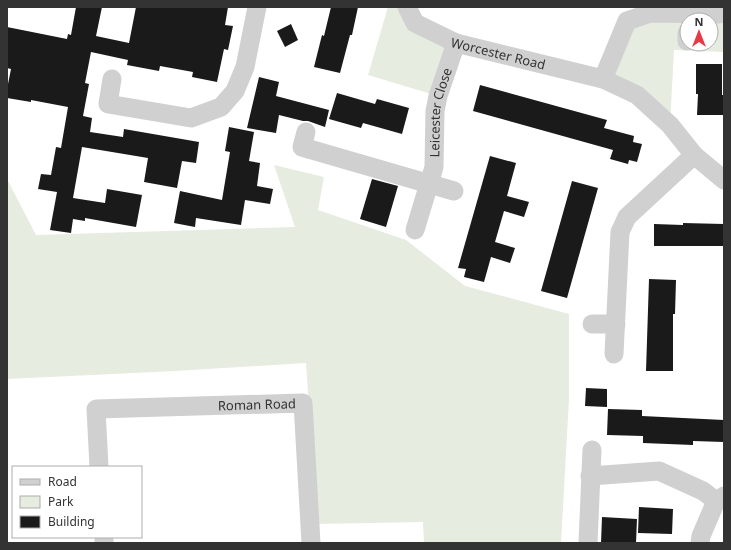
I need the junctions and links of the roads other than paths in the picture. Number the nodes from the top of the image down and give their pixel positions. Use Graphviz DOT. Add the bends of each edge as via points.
graph roads {
  1 [pos="257,7"];
  2 [pos="407,7"];
  3 [pos="679,16"];
  4 [pos="456,43"];
  5 [pos="112,79"];
  6 [pos="603,79"];
  7 [pos="306,132"];
  8 [pos="694,155"];
  9 [pos="724,180"];
  10 [pos="429,183"];
  11 [pos="454,191"];
  12 [pos="415,230"];
  13 [pos="592,324"];
  14 [pos="616,324"];
  15 [pos="614,354"];
  16 [pos="592,450"];
  17 [pos="99,466"];
  18 [pos="590,476"];
  19 [pos="720,498"];
  20 [pos="310,543"];
  21 [pos="588,543"];
  22 [pos="700,543"];
  1 -- 5 [label="street" via="245,68 236,91 221,107 191,118 108,104"];
  2 -- 4 [label="street, Worcester Road" via="415,23"];
  3 -- 6 [label="street" via="650,13 627,22"];
  4 -- 6 [label="street, Worcester Road"];
  4 -- 10 [label="street, Leicester Close" via="438,96 435,112 434,167"];
  6 -- 8 [label="street, Worcester Road" via="636,95 670,125"];
  7 -- 10 [label="street" via="302,147"];
  8 -- 9 [label="street, Worcester Road"];
  8 -- 14 [label="street" via="627,217 620,232"];
  10 -- 11 [label="street"];
  10 -- 12 [label="street, Leicester Close"];
  13 -- 14 [label="street"];
  14 -- 15 [label="street"];
  16 -- 18 [label="street"];
  17 -- 20 [label="street, Roman Road" via="96,409 303,404"];
  18 -- 19 [label="street" via="659,471"];
  18 -- 21 [label="street"];
  19 -- 22 [label="street"];
}
